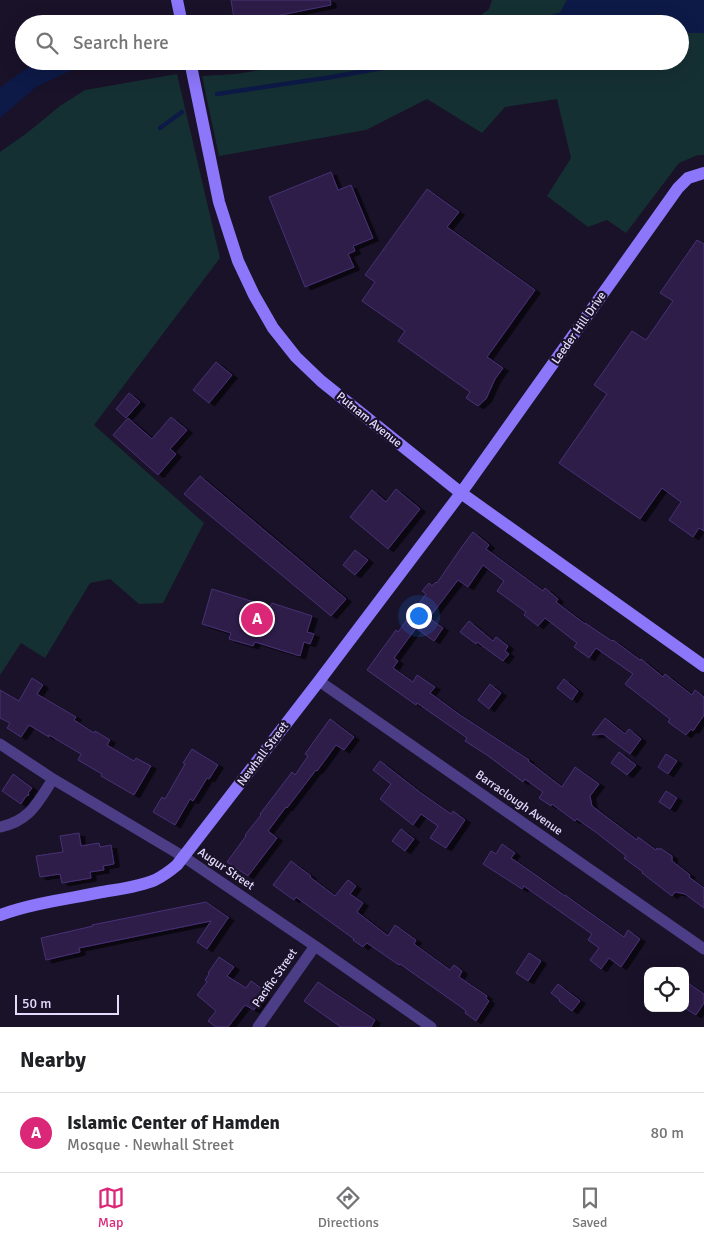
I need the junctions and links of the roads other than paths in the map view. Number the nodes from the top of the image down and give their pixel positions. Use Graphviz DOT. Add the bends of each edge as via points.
graph roads {
  1 [pos="177,0"];
  2 [pos="180,15"];
  3 [pos="192,70"];
  4 [pos="704,173"];
  5 [pos="461,493"];
  6 [pos="704,666"];
  7 [pos="319,681"];
  8 [pos="0,744"];
  9 [pos="53,779"];
  10 [pos="0,827"];
  11 [pos="184,858"];
  12 [pos="0,915"];
  13 [pos="315,946"];
  14 [pos="704,949"];
  15 [pos="258,1027"];
  16 [pos="431,1027"];
  1 -- 2 [label="street"];
  3 -- 5 [label="street, Putnam Avenue" via="219,202 238,261 273,328 320,381"];
  4 -- 5 [label="street, Leeder Hill Drive" via="688,178 678,188"];
  5 -- 6 [label="street, Putnam Avenue"];
  5 -- 7 [label="street, Newhall Street"];
  7 -- 11 [label="street, Newhall Street"];
  7 -- 14 [label="street, Barraclough Avenue"];
  8 -- 9 [label="street, Augur Street"];
  9 -- 10 [label="street" via="33,809 21,820"];
  9 -- 11 [label="street, Augur Street"];
  11 -- 12 [label="street, Newhall Street" via="154,881"];
  11 -- 13 [label="street, Augur Street"];
  13 -- 15 [label="street, Pacific Street"];
  13 -- 16 [label="street, Augur Street"];
}
